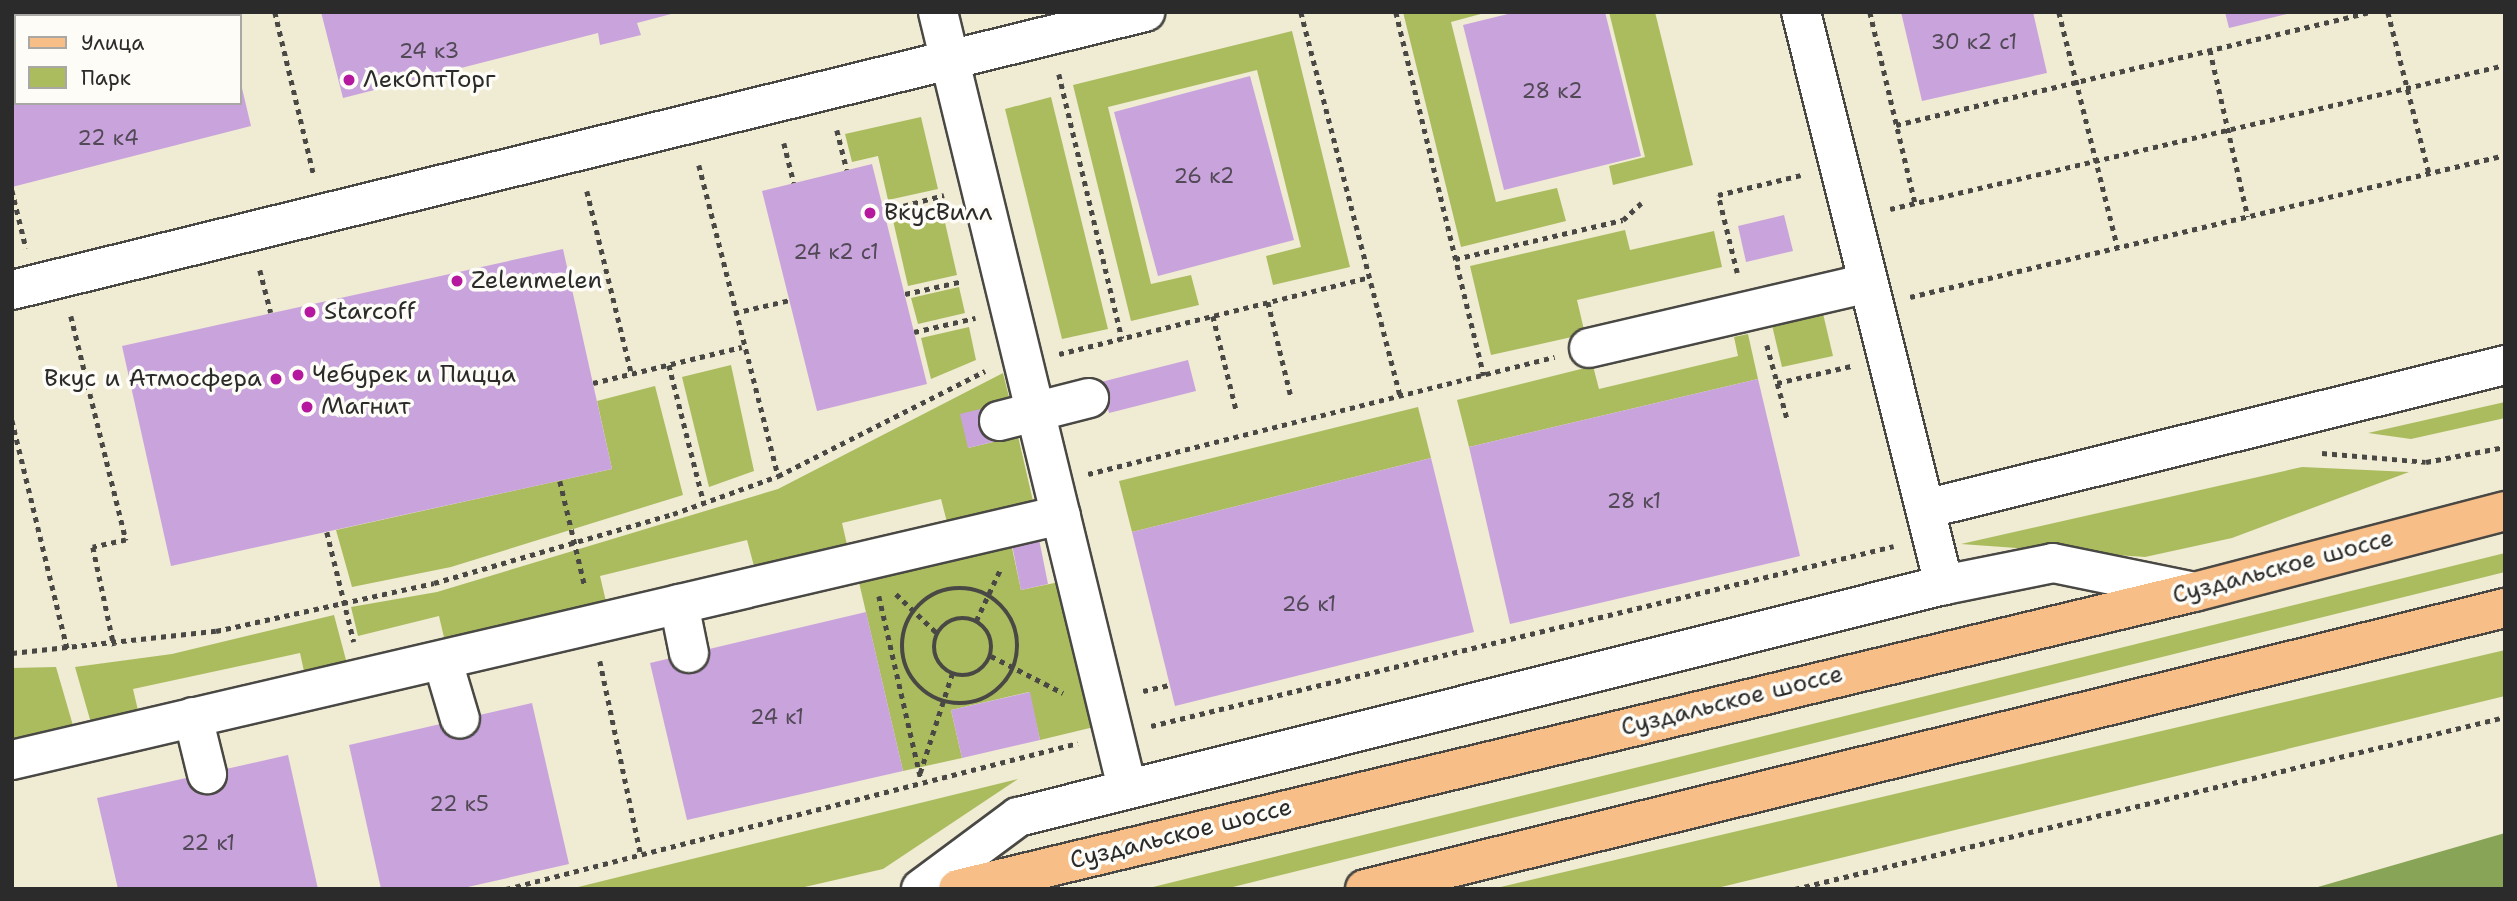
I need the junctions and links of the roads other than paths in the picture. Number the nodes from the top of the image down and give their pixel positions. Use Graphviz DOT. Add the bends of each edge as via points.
graph roads {
  1 [pos="938,12"];
  2 [pos="1145,12"];
  3 [pos="1801,12"];
  4 [pos="950,60"];
  5 [pos="12,290"];
  6 [pos="1883,291"];
  7 [pos="1590,348"];
  8 [pos="2505,365"];
  9 [pos="1089,398"];
  10 [pos="1035,412"];
  11 [pos="999,421"];
  12 [pos="1057,499"];
  13 [pos="2505,511"];
  14 [pos="1928,522"];
  15 [pos="1944,585"];
  16 [pos="2194,592"];
  17 [pos="679,604"];
  18 [pos="2505,608"];
  19 [pos="689,653"];
  20 [pos="443,662"];
  21 [pos="194,717"];
  22 [pos="460,719"];
  23 [pos="12,760"];
  24 [pos="207,774"];
  25 [pos="1128,788"];
  26 [pos="921,889"];
  27 [pos="958,889"];
  28 [pos="1365,889"];
  1 -- 4 [label="street"];
  2 -- 4 [label="street"];
  3 -- 6 [label="street" via="1839,164"];
  4 -- 5 [label="street"];
  4 -- 10 [label="street"];
  6 -- 7 [label="street" via="1757,309"];
  6 -- 14 [label="street"];
  8 -- 14 [label="street"];
  9 -- 10 [label="street"];
  10 -- 11 [label="street"];
  10 -- 12 [label="street"];
  12 -- 17 [label="street"];
  12 -- 25 [label="street"];
  13 -- 16 [label="main road, Суздальское шоссе"];
  14 -- 15 [label="street"];
  15 -- 16 [label="street" via="2053,563"];
  15 -- 25 [label="street"];
  16 -- 27 [label="main road, Суздальское шоссе"];
  17 -- 19 [label="street"];
  17 -- 20 [label="street"];
  18 -- 28 [label="main road"];
  20 -- 21 [label="street"];
  20 -- 22 [label="street"];
  21 -- 23 [label="street"];
  21 -- 24 [label="street"];
  25 -- 26 [label="street" via="1018,817"];
}
